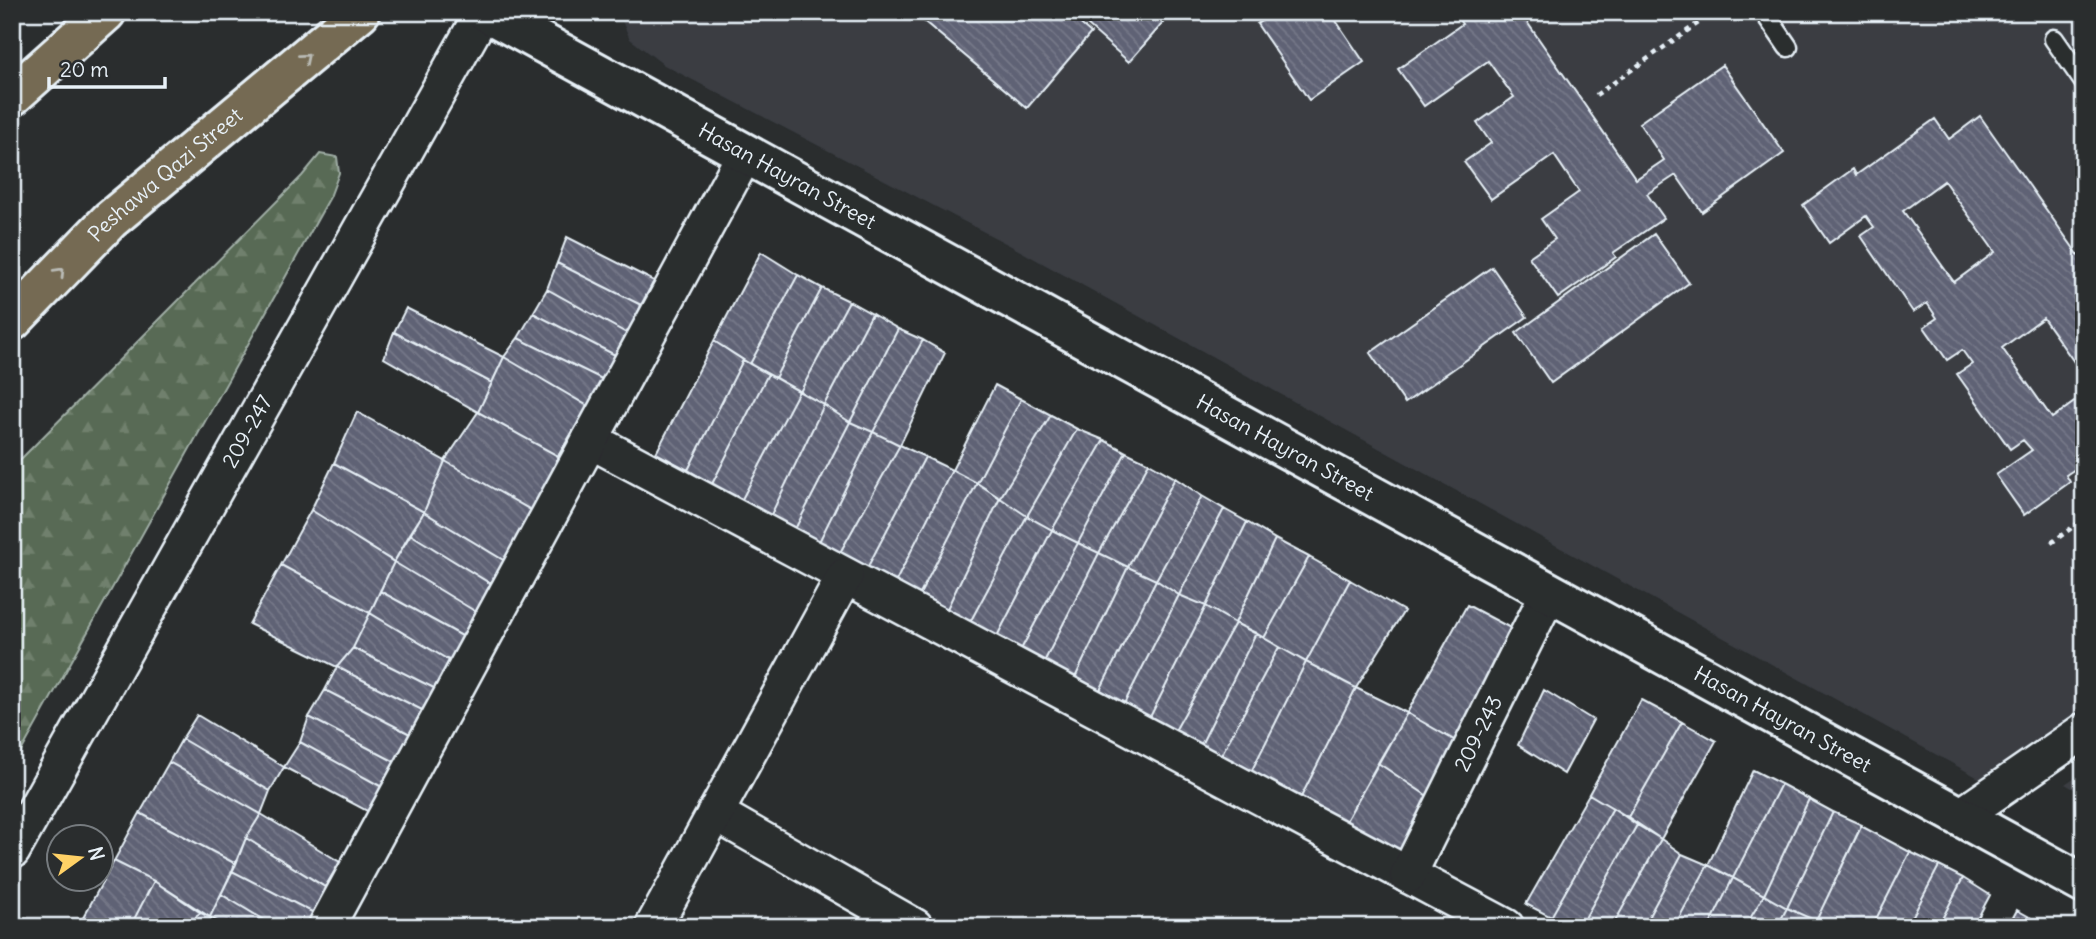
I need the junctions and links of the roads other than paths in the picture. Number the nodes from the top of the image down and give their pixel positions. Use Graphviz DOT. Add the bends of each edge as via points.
graph roads {
  1 [pos="106,12"];
  2 [pos="360,12"];
  3 [pos="484,12"];
  4 [pos="1764,12"];
  5 [pos="2053,39"];
  6 [pos="1788,47"];
  7 [pos="2084,82"];
  8 [pos="12,96"];
  9 [pos="745,153"];
  10 [pos="12,321"];
  11 [pos="590,440"];
  12 [pos="845,576"];
  13 [pos="1549,592"];
  14 [pos="2084,731"];
  15 [pos="715,813"];
  16 [pos="1961,816"];
  17 [pos="12,851"];
  18 [pos="1408,874"];
  19 [pos="2084,884"];
  20 [pos="326,927"];
  21 [pos="653,927"];
  22 [pos="915,927"];
  23 [pos="1506,927"];
  1 -- 8 [label="highway"];
  10 -- 2 [label="highway, Peshawa Qazi Street, one-way" via="110,220"];
  3 -- 9 [label="street, Hasan Hayran Street"];
  3 -- 17 [label="street, 209-247"];
  4 -- 6 [label="lane"];
  5 -- 7 [label="lane"];
  9 -- 11 [label="street"];
  9 -- 13 [label="street, Hasan Hayran Street"];
  11 -- 12 [label="street"];
  11 -- 20 [label="street"];
  12 -- 15 [label="street"];
  12 -- 18 [label="street"];
  13 -- 16 [label="street, Hasan Hayran Street"];
  13 -- 18 [label="street, 209-243"];
  14 -- 16 [label="street"];
  15 -- 21 [label="street"];
  15 -- 22 [label="street"];
  16 -- 19 [label="street, Hasan Hayran Street"];
  18 -- 23 [label="street"];
}
